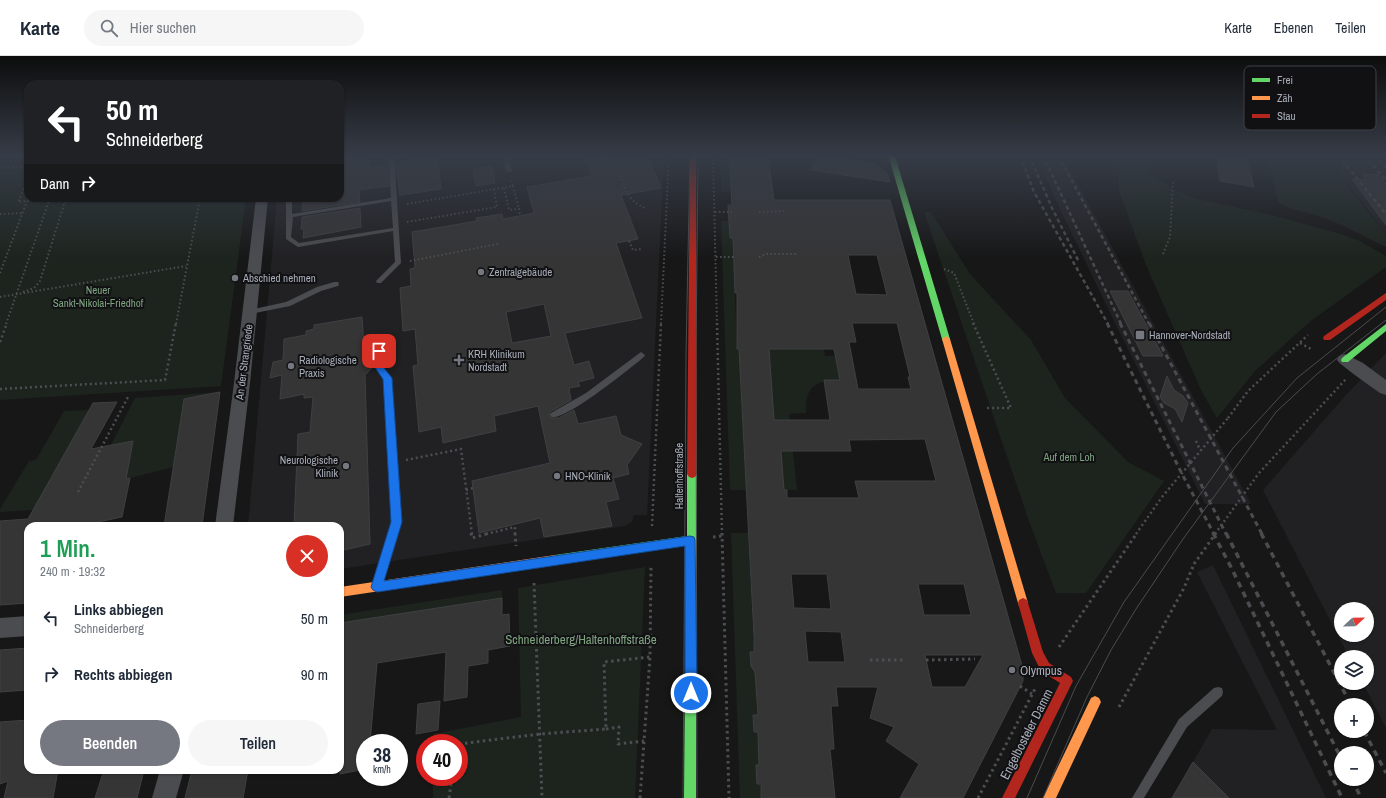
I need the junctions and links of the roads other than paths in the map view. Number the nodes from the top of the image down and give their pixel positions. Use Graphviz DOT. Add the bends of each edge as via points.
graph roads {
  1 [pos="393,190"];
  2 [pos="693,190"];
  3 [pos="902,190"];
  4 [pos="262,202"];
  5 [pos="289,202"];
  6 [pos="394,202"];
  7 [pos="290,215"];
  8 [pos="396,226"];
  9 [pos="379,281"];
  10 [pos="336,284"];
  11 [pos="1386,296"];
  12 [pos="250,312"];
  13 [pos="1386,327"];
  14 [pos="1327,338"];
  15 [pos="379,351"];
  16 [pos="641,355"];
  17 [pos="1345,360"];
  18 [pos="1386,389"];
  19 [pos="554,415"];
  20 [pos="224,522"];
  21 [pos="690,540"];
  22 [pos="377,587"];
  23 [pos="344,591"];
  24 [pos="24,626"];
  25 [pos="0,628"];
  26 [pos="1218,692"];
  27 [pos="1095,702"];
  28 [pos="171,774"];
  29 [pos="164,798"];
  30 [pos="690,798"];
  31 [pos="1008,798"];
  32 [pos="1049,798"];
  33 [pos="1138,798"];
  1 -- 6 [label="lane"];
  2 -- 21 [label="street, Haltenhoffstraße"];
  3 -- 31 [label="street, Engelbosteler Damm" via="1038,652 1045,667 1067,681"];
  4 -- 12 [label="street, An der Strangriede"];
  5 -- 7 [label="lane" via="288,216"];
  6 -- 7 [label="lane"];
  6 -- 8 [label="lane"];
  7 -- 8 [label="lane" via="288,238 298,245"];
  8 -- 9 [label="lane" via="398,263"];
  10 -- 12 [label="lane" via="288,304"];
  11 -- 14 [label="street"];
  12 -- 20 [label="street, An der Strangriede"];
  13 -- 17 [label="street"];
  15 -- 22 [label="lane" via="380,369 387,378 396,522"];
  16 -- 19 [label="lane" via="616,377 576,405"];
  17 -- 18 [label="street"];
  21 -- 22 [label="street"];
  21 -- 30 [label="street, Haltenhoffstraße"];
  22 -- 23 [label="street"];
  24 -- 25 [label="street"];
  26 -- 33 [label="lane" via="1183,723"];
  27 -- 32 [label="street"];
  28 -- 29 [label="street"];
}
